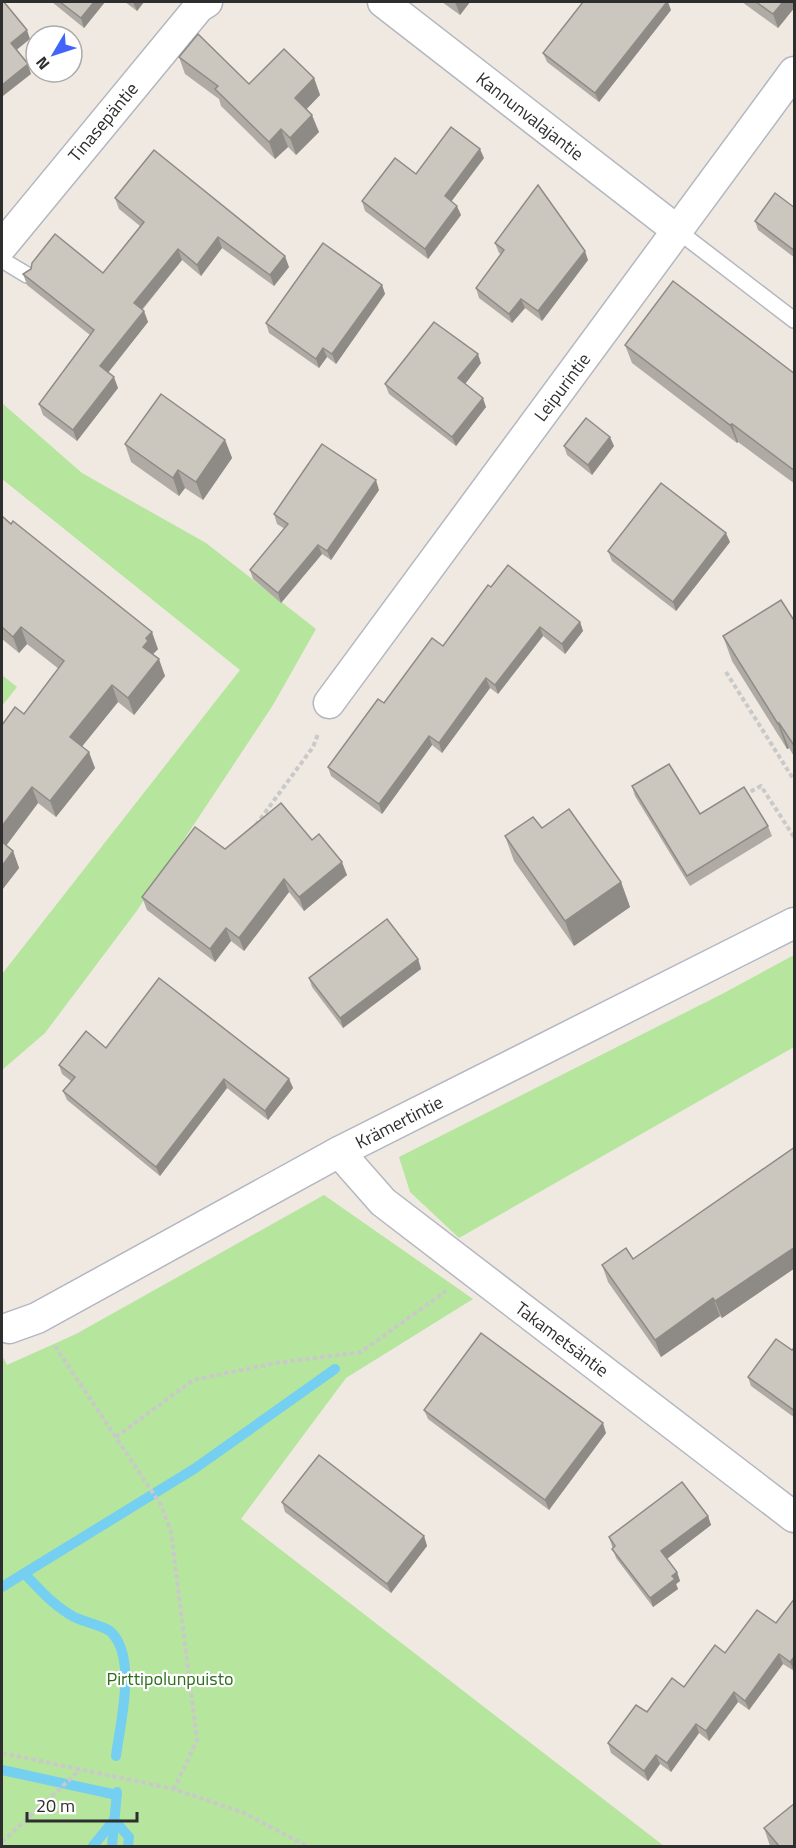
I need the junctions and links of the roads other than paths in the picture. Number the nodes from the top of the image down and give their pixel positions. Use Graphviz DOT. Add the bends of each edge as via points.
graph roads {
  1 [pos="207,2"];
  2 [pos="383,2"];
  3 [pos="795,72"];
  4 [pos="678,231"];
  5 [pos="2,246"];
  6 [pos="2,260"];
  7 [pos="27,275"];
  8 [pos="795,320"];
  9 [pos="329,703"];
  10 [pos="795,923"];
  11 [pos="339,1152"];
  12 [pos="9,1328"];
  13 [pos="795,1517"];
  1 -- 5 [label="street, Tinasepäntie"];
  2 -- 4 [label="street, Kannunvalajantie"];
  3 -- 4 [label="street, Leipurintie"];
  4 -- 8 [label="lane"];
  4 -- 9 [label="street, Leipurintie"];
  6 -- 7 [label="lane"];
  10 -- 11 [label="street, Krämertintie"];
  11 -- 12 [label="street, Krämertintie" via="37,1318"];
  11 -- 13 [label="street, Takametsäntie" via="383,1202"];
}
